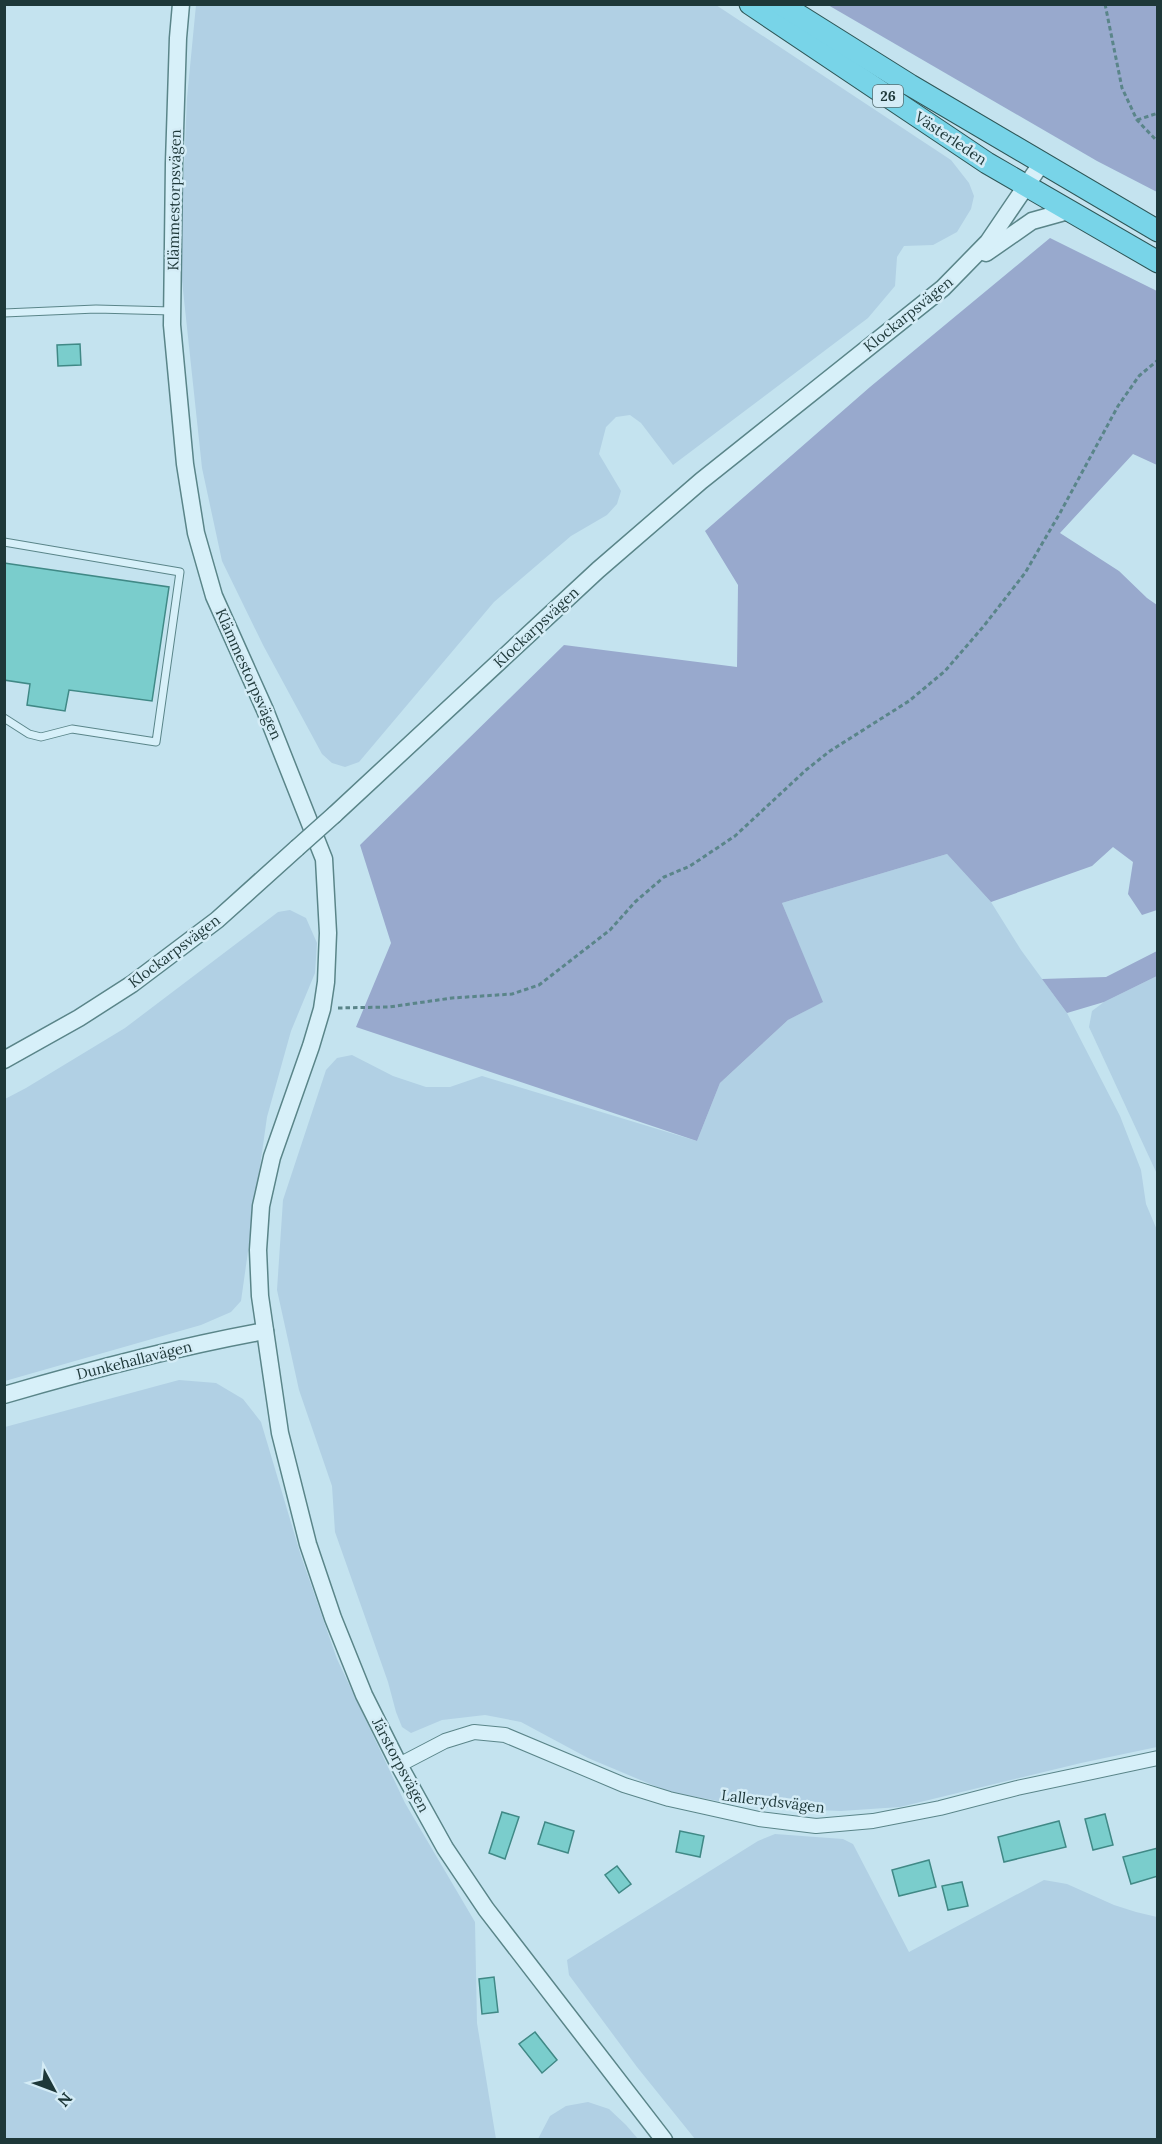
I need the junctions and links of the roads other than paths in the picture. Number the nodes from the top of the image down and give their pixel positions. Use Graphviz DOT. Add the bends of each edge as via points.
graph roads {
  1 [pos="181,4"];
  2 [pos="750,4"];
  3 [pos="781,4"];
  4 [pos="1041,164"];
  5 [pos="1026,186"];
  6 [pos="1068,211"];
  7 [pos="1158,231"];
  8 [pos="1158,262"];
  9 [pos="965,267"];
  10 [pos="172,311"];
  11 [pos="4,313"];
  12 [pos="4,542"];
  13 [pos="4,718"];
  14 [pos="4,1060"];
  15 [pos="264,1331"];
  16 [pos="4,1395"];
  17 [pos="1158,1758"];
  18 [pos="399,1765"];
  19 [pos="664,2139"];
  1 -- 10 [label="street, Klämmestorpsvägen"];
  2 -- 5 [label="highway, Västerleden / 26"];
  3 -- 4 [label="highway, Västerleden / 26"];
  4 -- 5 [label="street, Klockarpsvägen"];
  4 -- 7 [label="highway, Västerleden / 26"];
  5 -- 6 [label="highway, Västerleden / 26"];
  5 -- 9 [label="street, Klockarpsvägen" via="988,242"];
  6 -- 8 [label="highway, Västerleden / 26"];
  6 -- 9 [label="street" via="1032,221"];
  9 -- 14 [label="street, Klockarpsvägen, bridge" via="632,540 217,920 132,984"];
  10 -- 11 [label="lane"];
  10 -- 15 [label="street, Klämmestorpsvägen" via="185,464 196,533 214,596 270,721 324,860 328,933 322,1009 272,1156 261,1206 258,1250"];
  12 -- 13 [label="lane" via="180,572 156,742 72,729 41,737"];
  15 -- 16 [label="street, Dunkehallavägen" via="113,1364"];
  15 -- 18 [label="street, Järstorpsvägen" via="280,1433 308,1544 364,1695"];
  17 -- 18 [label="street, Lallerydsvägen" via="940,1808 873,1821 816,1826 759,1819 669,1799 624,1785 506,1735 474,1732 445,1741"];
  18 -- 19 [label="street, Järstorpsvägen" via="445,1848 486,1909"];
}
